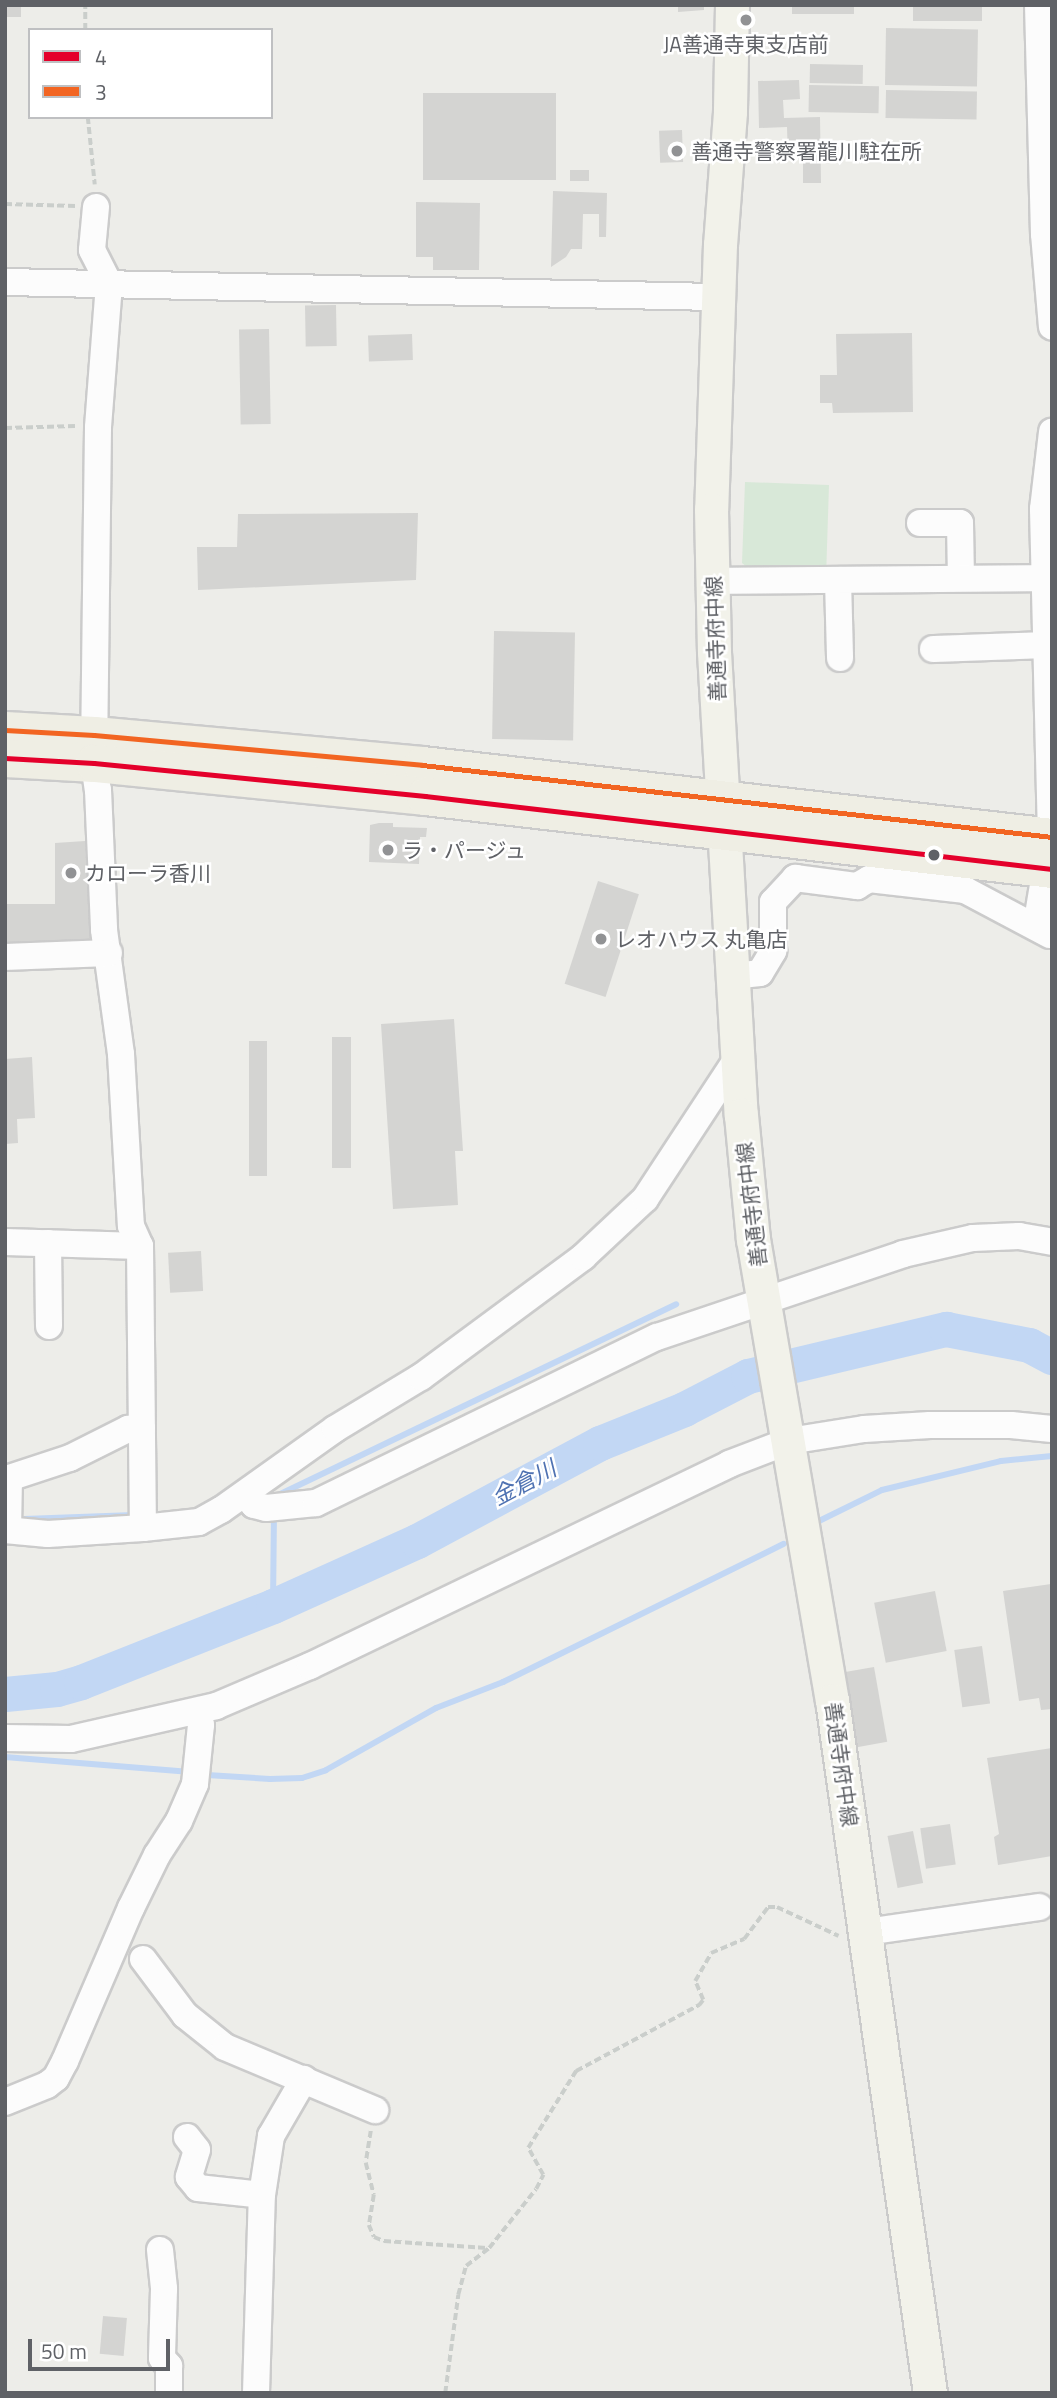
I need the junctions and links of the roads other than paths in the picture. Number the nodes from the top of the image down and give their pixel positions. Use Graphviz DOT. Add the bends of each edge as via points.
graph roads {
  1 [pos="732,5"];
  2 [pos="1038,5"];
  3 [pos="1047,170"];
  4 [pos="96,207"];
  5 [pos="5,282"];
  6 [pos="109,284"];
  7 [pos="718,297"];
  8 [pos="1052,327"];
  9 [pos="1052,432"];
  10 [pos="1051,460"];
  11 [pos="920,523"];
  12 [pos="1046,578"];
  13 [pos="961,579"];
  14 [pos="838,580"];
  15 [pos="713,581"];
  16 [pos="1048,645"];
  17 [pos="933,649"];
  18 [pos="840,658"];
  19 [pos="5,730"];
  20 [pos="94,749"];
  21 [pos="5,758"];
  22 [pos="722,814"];
  23 [pos="1050,853"];
  24 [pos="1044,931"];
  25 [pos="108,953"];
  26 [pos="5,957"];
  27 [pos="732,976"];
  28 [pos="737,1059"];
  29 [pos="5,1242"];
  30 [pos="1052,1242"];
  31 [pos="48,1243"];
  32 [pos="140,1246"];
  33 [pos="766,1311"];
  34 [pos="49,1326"];
  35 [pos="142,1428"];
  36 [pos="1052,1429"];
  37 [pos="787,1433"];
  38 [pos="263,1503"];
  39 [pos="7,1525"];
  40 [pos="143,1528"];
  41 [pos="198,1711"];
  42 [pos="5,1738"];
  43 [pos="1039,1907"];
  44 [pos="866,1936"];
  45 [pos="143,1959"];
  46 [pos="304,2079"];
  47 [pos="5,2102"];
  48 [pos="375,2110"];
  49 [pos="187,2137"];
  50 [pos="262,2195"];
  51 [pos="160,2250"];
  52 [pos="169,2393"];
  53 [pos="256,2393"];
  54 [pos="930,2393"];
  1 -- 7 [label="main road, 善通寺府中線"];
  2 -- 3 [label="street"];
  3 -- 8 [label="street" via="1044,234"];
  4 -- 6 [label="street" via="92,250"];
  5 -- 6 [label="street"];
  6 -- 7 [label="street"];
  6 -- 20 [label="street" via="99,426"];
  7 -- 15 [label="main road, 善通寺府中線"];
  9 -- 10 [label="street"];
  10 -- 12 [label="street" via="1043,509"];
  11 -- 13 [label="street" via="960,523"];
  12 -- 13 [label="street"];
  12 -- 16 [label="street"];
  13 -- 14 [label="street"];
  14 -- 15 [label="street"];
  14 -- 18 [label="street"];
  15 -- 22 [label="main road, 善通寺府中線"];
  16 -- 17 [label="street"];
  16 -- 23 [label="street"];
  19 -- 20 [label="highway"];
  20 -- 21 [label="highway"];
  20 -- 22 [label="highway" via="409,764"];
  20 -- 25 [label="street"];
  22 -- 23 [label="highway"];
  22 -- 27 [label="main road, 善通寺府中線"];
  23 -- 24 [label="street"];
  24 -- 27 [label="street" via="965,890 869,879 857,886 795,878 773,902 773,951 760,973"];
  25 -- 26 [label="street"];
  25 -- 32 [label="street" via="121,1054 131,1226"];
  27 -- 28 [label="main road, 善通寺府中線"];
  28 -- 33 [label="main road, 善通寺府中線" via="746,1173"];
  28 -- 38 [label="street" via="645,1199 583,1257 421,1377 335,1429"];
  29 -- 31 [label="street"];
  30 -- 33 [label="street" via="1019,1236 973,1238 903,1254"];
  31 -- 32 [label="street"];
  31 -- 34 [label="street"];
  32 -- 35 [label="street"];
  33 -- 37 [label="main road, 善通寺府中線"];
  33 -- 38 [label="street" via="657,1337 316,1503"];
  35 -- 39 [label="street" via="128,1429 70,1458 9,1478"];
  35 -- 40 [label="street"];
  36 -- 37 [label="street" via="930,1425"];
  37 -- 41 [label="street" via="310,1666"];
  37 -- 44 [label="main road, 善通寺府中線"];
  38 -- 40 [label="street" via="199,1522"];
  39 -- 40 [label="street" via="48,1534"];
  41 -- 42 [label="street" via="71,1739"];
  41 -- 47 [label="street" via="201,1725 195,1784 131,1908 65,2061 47,2085"];
  43 -- 44 [label="street"];
  44 -- 54 [label="main road, 善通寺府中線"];
  45 -- 46 [label="street" via="185,2015 225,2047"];
  46 -- 48 [label="street"];
  46 -- 50 [label="street" via="271,2136"];
  49 -- 50 [label="street" via="197,2150 189,2177 198,2188"];
  50 -- 53 [label="street"];
  51 -- 52 [label="street" via="162,2358 169,2366"];
}
